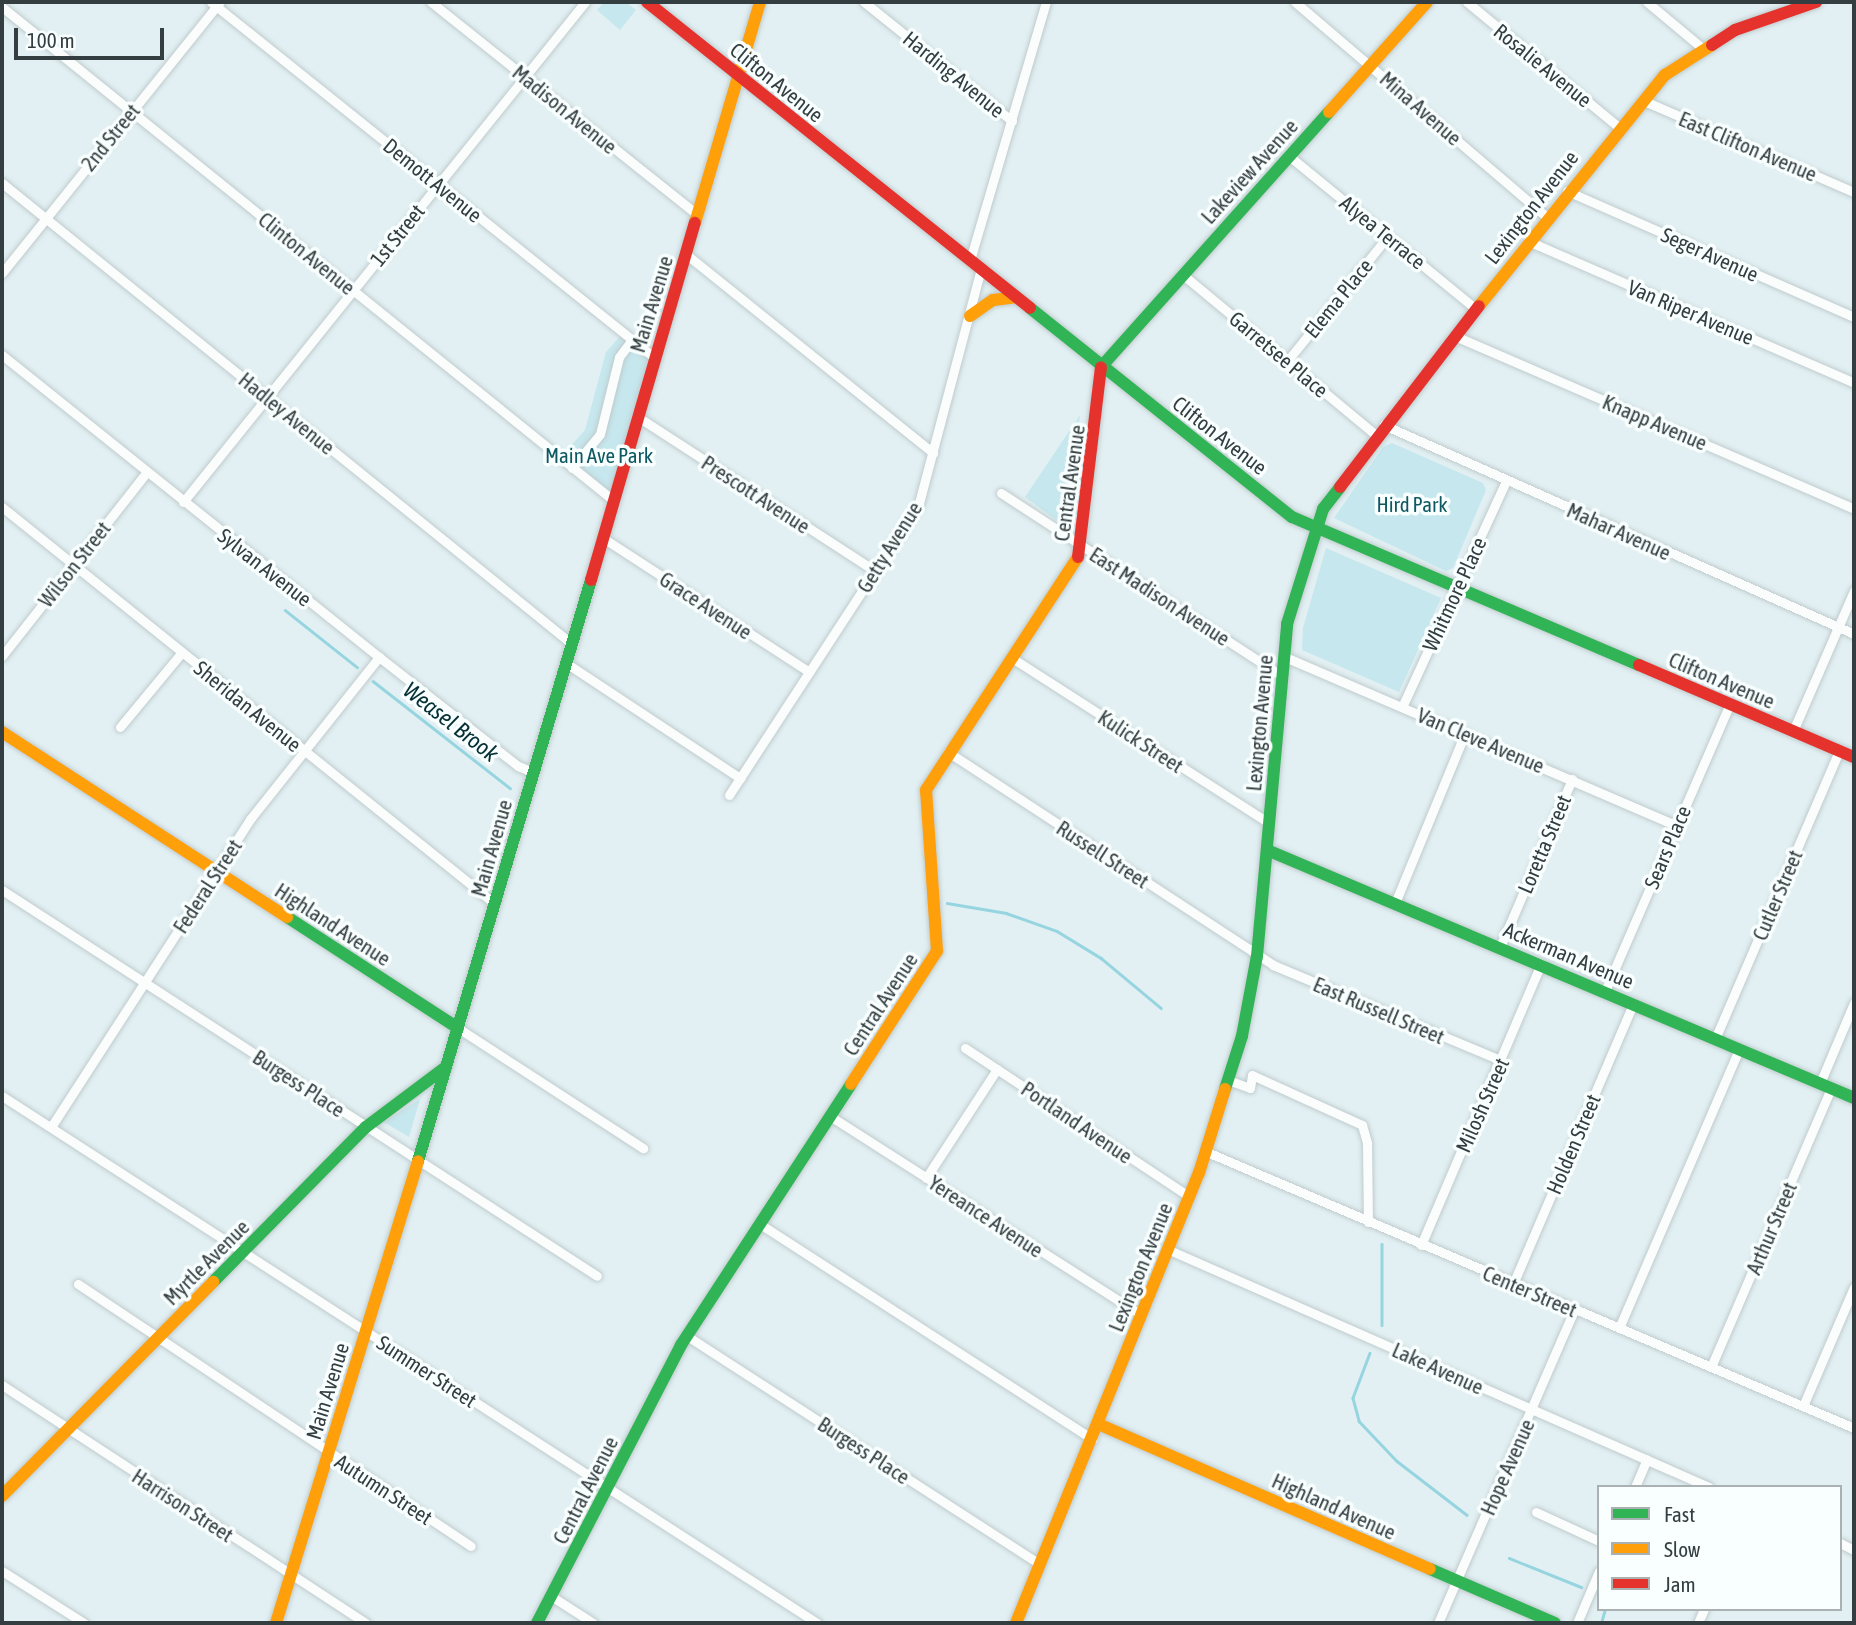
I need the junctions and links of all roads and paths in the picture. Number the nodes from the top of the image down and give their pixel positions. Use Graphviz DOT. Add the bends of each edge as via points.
graph roads {
  1 [pos="431,2"];
  2 [pos="585,2"];
  3 [pos="647,2"];
  4 [pos="760,2"];
  5 [pos="864,2"];
  6 [pos="1046,2"];
  7 [pos="1295,2"];
  8 [pos="1427,2"];
  9 [pos="1467,2"];
  10 [pos="1647,2"];
  11 [pos="1816,2"];
  12 [pos="215,3"];
  13 [pos="2,7"];
  14 [pos="1702,48"];
  15 [pos="1370,64"];
  16 [pos="524,76"];
  17 [pos="740,77"];
  18 [pos="1642,100"];
  19 [pos="131,110"];
  20 [pos="1012,121"];
  21 [pos="1620,128"];
  22 [pos="1289,156"];
  23 [pos="2,183"];
  24 [pos="438,184"];
  25 [pos="1567,191"];
  26 [pos="1854,192"];
  27 [pos="698,215"];
  28 [pos="1546,217"];
  29 [pos="45,218"];
  30 [pos="1388,236"];
  31 [pos="1528,242"];
  32 [pos="687,255"];
  33 [pos="970,260"];
  34 [pos="981,269"];
  35 [pos="2,273"];
  36 [pos="1182,274"];
  37 [pos="352,290"];
  38 [pos="1016,297"];
  39 [pos="1476,309"];
  40 [pos="970,316"];
  41 [pos="1854,317"];
  42 [pos="1455,336"];
  43 [pos="632,340"];
  44 [pos="2,355"];
  45 [pos="655,358"];
  46 [pos="1288,360"];
  47 [pos="1101,368"];
  48 [pos="1854,383"];
  49 [pos="267,397"];
  50 [pos="638,417"];
  51 [pos="1380,430"];
  52 [pos="933,453"];
  53 [pos="572,468"];
  54 [pos="146,473"];
  55 [pos="1506,481"];
  56 [pos="1001,493"];
  57 [pos="613,500"];
  58 [pos="183,502"];
  59 [pos="2,507"];
  60 [pos="1854,509"];
  61 [pos="1314,527"];
  62 [pos="603,538"];
  63 [pos="1080,544"];
  64 [pos="73,565"];
  65 [pos="875,571"];
  66 [pos="1456,588"];
  67 [pos="1854,591"];
  68 [pos="1839,627"];
  69 [pos="1854,634"];
  70 [pos="572,644"];
  71 [pos="3,651"];
  72 [pos="182,652"];
  73 [pos="379,657"];
  74 [pos="1285,657"];
  75 [pos="1012,658"];
  76 [pos="566,663"];
  77 [pos="809,671"];
  78 [pos="1283,677"];
  79 [pos="1730,704"];
  80 [pos="1402,707"];
  81 [pos="120,727"];
  82 [pos="1793,731"];
  83 [pos="2,732"];
  84 [pos="1465,733"];
  85 [pos="305,751"];
  86 [pos="1839,751"];
  87 [pos="948,752"];
  88 [pos="1854,757"];
  89 [pos="533,772"];
  90 [pos="740,778"];
  91 [pos="1572,779"];
  92 [pos="729,795"];
  93 [pos="1269,823"];
  94 [pos="1676,825"];
  95 [pos="1267,850"];
  96 [pos="216,871"];
  97 [pos="2,890"];
  98 [pos="1395,903"];
  99 [pos="495,904"];
  100 [pos="1500,947"];
  101 [pos="1258,956"];
  102 [pos="1541,964"];
  103 [pos="145,982"];
  104 [pos="1605,991"];
  105 [pos="1854,1003"];
  106 [pos="1633,1004"];
  107 [pos="458,1028"];
  108 [pos="1715,1039"];
  109 [pos="965,1048"];
  110 [pos="1739,1049"];
  111 [pos="1502,1061"];
  112 [pos="446,1067"];
  113 [pos="997,1069"];
  114 [pos="1228,1080"];
  115 [pos="1825,1086"];
  116 [pos="2,1096"];
  117 [pos="1854,1098"];
  118 [pos="830,1116"];
  119 [pos="51,1127"];
  120 [pos="366,1127"];
  121 [pos="643,1148"];
  122 [pos="1207,1152"];
  123 [pos="418,1161"];
  124 [pos="926,1178"];
  125 [pos="1189,1196"];
  126 [pos="1368,1222"];
  127 [pos="760,1224"];
  128 [pos="1420,1245"];
  129 [pos="1167,1249"];
  130 [pos="243,1252"];
  131 [pos="597,1276"];
  132 [pos="78,1284"];
  133 [pos="1513,1284"];
  134 [pos="1854,1287"];
  135 [pos="1574,1310"];
  136 [pos="1141,1315"];
  137 [pos="1619,1328"];
  138 [pos="366,1332"];
  139 [pos="687,1336"];
  140 [pos="156,1339"];
  141 [pos="1711,1367"];
  142 [pos="2,1385"];
  143 [pos="1803,1406"];
  144 [pos="1532,1409"];
  145 [pos="1098,1424"];
  146 [pos="1854,1427"];
  147 [pos="68,1430"];
  148 [pos="1091,1439"];
  149 [pos="328,1452"];
  150 [pos="1647,1460"];
  151 [pos="1636,1485"];
  152 [pos="1704,1485"];
  153 [pos="608,1488"];
  154 [pos="2,1496"];
  155 [pos="1536,1512"];
  156 [pos="1597,1540"];
  157 [pos="471,1546"];
  158 [pos="1040,1564"];
  159 [pos="2,1571"];
  160 [pos="290,1574"];
  161 [pos="1597,1575"];
  162 [pos="1457,1580"];
  163 [pos="551,1596"];
  164 [pos="1019,1622"];
  165 [pos="85,1623"];
  166 [pos="276,1623"];
  167 [pos="366,1623"];
  168 [pos="537,1623"];
  169 [pos="593,1623"];
  170 [pos="817,1623"];
  171 [pos="1438,1623"];
  172 [pos="1555,1623"];
  173 [pos="1577,1623"];
  1 -- 16 [label="street, Madison Avenue"];
  2 -- 16 [label="street, 1st Street"];
  3 -- 17 [label="main road, Clifton Avenue"];
  4 -- 17 [label="main road, Main Avenue"];
  5 -- 20 [label="street, Harding Avenue"];
  6 -- 20 [label="street"];
  7 -- 15 [label="street, Mina Avenue"];
  8 -- 15 [label="main road, Lakeview Avenue"];
  9 -- 21 [label="street, Rosalie Avenue"];
  10 -- 14 [label="street"];
  11 -- 14 [label="main road, Lexington Avenue" via="1772,14"];
  12 -- 19 [label="street, 2nd Street"];
  12 -- 24 [label="street, Demott Avenue"];
  13 -- 19 [label="street, Clinton Avenue"];
  14 -- 18 [label="main road, Lexington Avenue" via="1665,75"];
  15 -- 22 [label="main road, Lakeview Avenue"];
  15 -- 28 [label="street, Mina Avenue"];
  16 -- 24 [label="street, 1st Street"];
  16 -- 27 [label="street, Madison Avenue"];
  17 -- 27 [label="main road, Main Avenue"];
  17 -- 33 [label="main road, Clifton Avenue"];
  18 -- 21 [label="main road, Lexington Avenue"];
  18 -- 26 [label="street, East Clifton Avenue"];
  19 -- 29 [label="street, 2nd Street"];
  19 -- 37 [label="street, Clinton Avenue"];
  20 -- 33 [label="street"];
  21 -- 25 [label="main road, Lexington Avenue"];
  22 -- 30 [label="street, Alyea Terrace"];
  22 -- 36 [label="main road, Lakeview Avenue"];
  23 -- 29 [label="street, Hadley Avenue"];
  24 -- 37 [label="street, 1st Street"];
  24 -- 43 [label="street, Demott Avenue"];
  25 -- 28 [label="main road, Lexington Avenue"];
  25 -- 41 [label="street, Seger Avenue"];
  27 -- 32 [label="main road, Main Avenue"];
  28 -- 31 [label="main road, Lexington Avenue"];
  29 -- 35 [label="street, 2nd Street"];
  29 -- 49 [label="street, Hadley Avenue"];
  30 -- 39 [label="street, Alyea Terrace"];
  30 -- 46 [label="street, Elema Place"];
  31 -- 39 [label="main road, Lexington Avenue"];
  31 -- 48 [label="street, Van Riper Avenue"];
  32 -- 45 [label="main road, Main Avenue"];
  32 -- 52 [label="street"];
  33 -- 34 [label="main road, Clifton Avenue"];
  34 -- 38 [label="main road, Clifton Avenue"];
  34 -- 40 [label="street, Getty Avenue"];
  36 -- 46 [label="street, Garretsee Place"];
  36 -- 47 [label="main road, Lakeview Avenue"];
  37 -- 49 [label="street, 1st Street"];
  37 -- 53 [label="street, Clinton Avenue"];
  38 -- 40 [label="main road" via="993,299"];
  38 -- 47 [label="main road, Clifton Avenue"];
  39 -- 42 [label="main road, Lexington Avenue"];
  40 -- 52 [label="street, Getty Avenue"];
  42 -- 51 [label="main road, Lexington Avenue"];
  42 -- 60 [label="street, Knapp Avenue"];
  43 -- 45 [label="street, Demott Avenue"];
  43 -- 53 [label="street" via="619,357 600,433"];
  44 -- 54 [label="street, Sylvan Avenue"];
  45 -- 50 [label="main road, Main Avenue"];
  46 -- 51 [label="street, Garretsee Place"];
  47 -- 61 [label="main road, Clifton Avenue" via="1292,517"];
  47 -- 63 [label="main road, Central Avenue"];
  49 -- 58 [label="street, 1st Street"];
  49 -- 70 [label="street, Hadley Avenue"];
  50 -- 57 [label="main road, Main Avenue"];
  50 -- 65 [label="street, Prescott Avenue"];
  51 -- 55 [label="street, Mahar Avenue"];
  51 -- 61 [label="main road, Lexington Avenue"];
  52 -- 65 [label="street, Getty Avenue" via="919,503"];
  53 -- 57 [label="street, Clinton Avenue"];
  54 -- 58 [label="street, Sylvan Avenue"];
  54 -- 64 [label="street, Wilson Street"];
  55 -- 66 [label="street, Whitmore Place"];
  55 -- 68 [label="street, Mahar Avenue"];
  56 -- 63 [label="street, East Madison Avenue"];
  57 -- 62 [label="main road, Main Avenue"];
  58 -- 73 [label="street, Sylvan Avenue"];
  59 -- 64 [label="street, Sheridan Avenue"];
  61 -- 66 [label="main road, Clifton Avenue"];
  61 -- 74 [label="main road, Lexington Avenue" via="1287,624"];
  62 -- 70 [label="main road, Main Avenue"];
  62 -- 77 [label="street, Grace Avenue"];
  63 -- 75 [label="main road, Central Avenue" via="1074,566"];
  63 -- 78 [label="street, East Madison Avenue"];
  64 -- 71 [label="street, Wilson Street"];
  64 -- 72 [label="street, Sheridan Avenue"];
  65 -- 77 [label="street, Getty Avenue"];
  66 -- 79 [label="main road, Clifton Avenue"];
  66 -- 80 [label="street, Whitmore Place"];
  67 -- 68 [label="street"];
  68 -- 69 [label="street, Mahar Avenue"];
  68 -- 82 [label="street"];
  70 -- 76 [label="main road, Main Avenue"];
  72 -- 81 [label="street"];
  72 -- 85 [label="street, Sheridan Avenue"];
  73 -- 85 [label="street, Federal Street"];
  73 -- 89 [label="street, Sylvan Avenue" via="518,766"];
  74 -- 78 [label="main road, Lexington Avenue"];
  74 -- 80 [label="street, Van Cleve Avenue"];
  75 -- 87 [label="main road, Central Avenue"];
  75 -- 93 [label="street, Kulick Street"];
  76 -- 89 [label="main road, Main Avenue"];
  76 -- 90 [label="street"];
  77 -- 90 [label="street, Getty Avenue"];
  78 -- 93 [label="main road, Lexington Avenue"];
  79 -- 82 [label="main road, Clifton Avenue"];
  79 -- 94 [label="street, Sears Place"];
  80 -- 84 [label="street, Van Cleve Avenue"];
  82 -- 86 [label="main road, Clifton Avenue"];
  83 -- 96 [label="main road, Highland Avenue"];
  84 -- 91 [label="street, Van Cleve Avenue"];
  84 -- 98 [label="street"];
  85 -- 96 [label="street, Federal Street"];
  85 -- 99 [label="street, Sheridan Avenue"];
  86 -- 88 [label="main road, Clifton Avenue"];
  86 -- 108 [label="street, Cutler Street"];
  87 -- 101 [label="street, Russell Street"];
  87 -- 118 [label="main road, Central Avenue" via="926,790 937,951"];
  89 -- 99 [label="main road, Main Avenue"];
  90 -- 92 [label="street, Getty Avenue"];
  91 -- 94 [label="street, Van Cleve Avenue"];
  91 -- 100 [label="street, Loretta Street"];
  93 -- 95 [label="main road, Lexington Avenue"];
  94 -- 104 [label="street, Sears Place"];
  95 -- 98 [label="main road, Ackerman Avenue"];
  95 -- 101 [label="main road, Lexington Avenue"];
  96 -- 103 [label="street, Federal Street"];
  96 -- 107 [label="main road, Highland Avenue"];
  97 -- 103 [label="street, Burgess Place"];
  98 -- 100 [label="main road, Ackerman Avenue"];
  99 -- 107 [label="main road, Main Avenue"];
  100 -- 102 [label="main road, Ackerman Avenue"];
  101 -- 111 [label="street, East Russell Street"];
  101 -- 114 [label="main road, Lexington Avenue"];
  102 -- 104 [label="main road, Ackerman Avenue"];
  102 -- 111 [label="street, Milosh Street"];
  103 -- 119 [label="street, Federal Street"];
  103 -- 120 [label="street, Burgess Place"];
  104 -- 106 [label="main road, Ackerman Avenue"];
  105 -- 115 [label="street, Arthur Street"];
  106 -- 108 [label="main road, Ackerman Avenue"];
  106 -- 133 [label="street, Holden Street"];
  107 -- 112 [label="main road, Main Avenue"];
  107 -- 121 [label="street, Highland Avenue"];
  108 -- 110 [label="main road, Ackerman Avenue"];
  109 -- 113 [label="street, Portland Avenue"];
  110 -- 115 [label="main road, Ackerman Avenue"];
  110 -- 137 [label="street"];
  111 -- 128 [label="street, Milosh Street"];
  112 -- 120 [label="main road, Myrtle Avenue"];
  112 -- 123 [label="main road, Main Avenue"];
  113 -- 124 [label="street"];
  113 -- 125 [label="street, Portland Avenue"];
  114 -- 122 [label="main road, Lexington Avenue"];
  114 -- 126 [label="street" via="1250,1088 1252,1075 1362,1125 1367,1143"];
  115 -- 117 [label="main road, Ackerman Avenue"];
  115 -- 141 [label="street, Arthur Street"];
  116 -- 119 [label="street, Summer Street"];
  118 -- 124 [label="street, Yereance Avenue"];
  118 -- 127 [label="main road, Central Avenue"];
  119 -- 130 [label="street, Summer Street"];
  120 -- 123 [label="street, Burgess Place"];
  120 -- 130 [label="main road, Myrtle Avenue"];
  122 -- 125 [label="main road, Lexington Avenue"];
  122 -- 126 [label="street, Center Street"];
  123 -- 131 [label="street, Burgess Place"];
  123 -- 138 [label="main road, Main Avenue"];
  124 -- 136 [label="street, Yereance Avenue"];
  125 -- 129 [label="main road, Lexington Avenue"];
  126 -- 128 [label="street, Center Street"];
  127 -- 139 [label="main road, Central Avenue"];
  127 -- 148 [label="street"];
  128 -- 133 [label="street, Center Street"];
  129 -- 136 [label="main road, Lexington Avenue"];
  129 -- 144 [label="street, Lake Avenue"];
  130 -- 138 [label="street, Summer Street"];
  130 -- 140 [label="main road, Myrtle Avenue"];
  132 -- 140 [label="street, Autumn Street"];
  133 -- 135 [label="street, Center Street"];
  134 -- 143 [label="street"];
  135 -- 137 [label="street, Center Street"];
  135 -- 144 [label="street, Hope Avenue"];
  136 -- 145 [label="main road, Lexington Avenue"];
  137 -- 141 [label="street, Center Street"];
  138 -- 149 [label="main road, Main Avenue"];
  138 -- 153 [label="street, Summer Street"];
  139 -- 153 [label="main road, Central Avenue"];
  139 -- 158 [label="street, Burgess Place"];
  140 -- 147 [label="main road, Myrtle Avenue"];
  140 -- 149 [label="street, Autumn Street"];
  141 -- 143 [label="street, Center Street"];
  142 -- 147 [label="street, Harrison Street"];
  143 -- 146 [label="street, Center Street"];
  144 -- 150 [label="street, Lake Avenue"];
  144 -- 162 [label="street, Hope Avenue"];
  145 -- 148 [label="main road, Lexington Avenue"];
  145 -- 162 [label="main road, Highland Avenue"];
  147 -- 154 [label="main road, Myrtle Avenue"];
  147 -- 160 [label="street, Harrison Street"];
  148 -- 158 [label="main road, Lexington Avenue"];
  149 -- 157 [label="street, Autumn Street"];
  149 -- 160 [label="main road, Main Avenue"];
  150 -- 151 [label="street"];
  150 -- 152 [label="street, Lake Avenue"];
  153 -- 163 [label="main road, Central Avenue"];
  153 -- 170 [label="street, Summer Street"];
  155 -- 156 [label="street"];
  158 -- 164 [label="main road, Lexington Avenue"];
  159 -- 165 [label="street"];
  160 -- 166 [label="main road, Main Avenue"];
  160 -- 167 [label="street, Harrison Street"];
  161 -- 173 [label="street"];
  162 -- 171 [label="street, Hope Avenue"];
  162 -- 172 [label="main road, Highland Avenue"];
  163 -- 168 [label="main road, Central Avenue"];
  163 -- 169 [label="street"];
}
